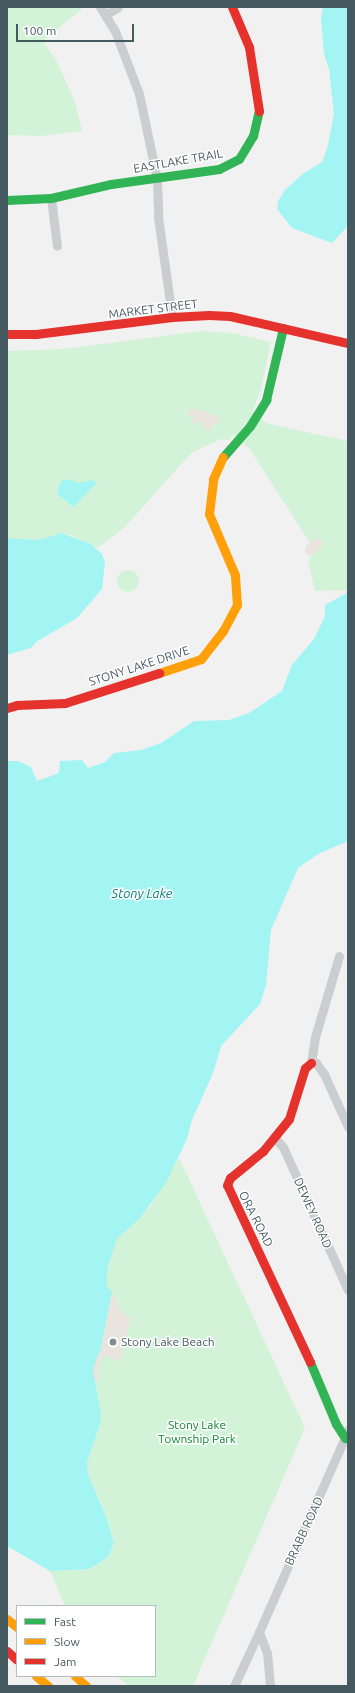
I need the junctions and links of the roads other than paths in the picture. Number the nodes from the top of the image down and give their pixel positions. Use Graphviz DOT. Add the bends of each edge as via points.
graph roads {
  1 [pos="118,7"];
  2 [pos="232,7"];
  3 [pos="104,10"];
  4 [pos="156,179"];
  5 [pos="51,198"];
  6 [pos="7,200"];
  7 [pos="57,246"];
  8 [pos="172,317"];
  9 [pos="283,328"];
  10 [pos="7,334"];
  11 [pos="348,343"];
  12 [pos="7,708"];
  13 [pos="338,956"];
  14 [pos="311,1063"];
  15 [pos="348,1127"];
  16 [pos="274,1137"];
  17 [pos="348,1290"];
  18 [pos="346,1434"];
  19 [pos="7,1619"];
  20 [pos="16,1626"];
  21 [pos="259,1632"];
  22 [pos="7,1651"];
  23 [pos="16,1659"];
  24 [pos="37,1677"];
  25 [pos="76,1677"];
  26 [pos="48,1686"];
  27 [pos="70,1686"];
  28 [pos="86,1686"];
  29 [pos="234,1686"];
  30 [pos="270,1686"];
  1 -- 3 [label="street"];
  2 -- 4 [label="street, EASTLAKE TRAIL" via="249,48 258,92 258,118 249,147 243,155 225,167"];
  3 -- 4 [label="street" via="135,80"];
  4 -- 5 [label="street, EASTLAKE TRAIL" via="112,184"];
  4 -- 8 [label="street" via="158,217"];
  5 -- 6 [label="street, EASTLAKE TRAIL"];
  5 -- 7 [label="street"];
  8 -- 9 [label="street, MARKET STREET" via="230,316"];
  8 -- 10 [label="street, MARKET STREET" via="80,330"];
  9 -- 11 [label="street, MARKET STREET"];
  9 -- 12 [label="street, STONY LAKE DRIVE" via="266,400 250,426 224,454 213,479 209,514 235,575 237,605 223,631 201,659 65,703 17,705"];
  13 -- 14 [label="street, ORA ROAD" via="315,1037"];
  14 -- 15 [label="street" via="316,1063 324,1074"];
  14 -- 16 [label="street, ORA ROAD" via="305,1068 289,1119"];
  16 -- 17 [label="street, DEWEY ROAD" via="283,1147"];
  16 -- 18 [label="street, ORA ROAD" via="230,1178 227,1185 302,1344 336,1424"];
  18 -- 21 [label="street, BRABB ROAD"];
  19 -- 20 [label="street"];
  21 -- 29 [label="street, BRABB ROAD"];
  21 -- 30 [label="street" via="267,1653"];
  22 -- 23 [label="street"];
  24 -- 26 [label="street"];
  25 -- 27 [label="street"];
  25 -- 28 [label="street"];
}
